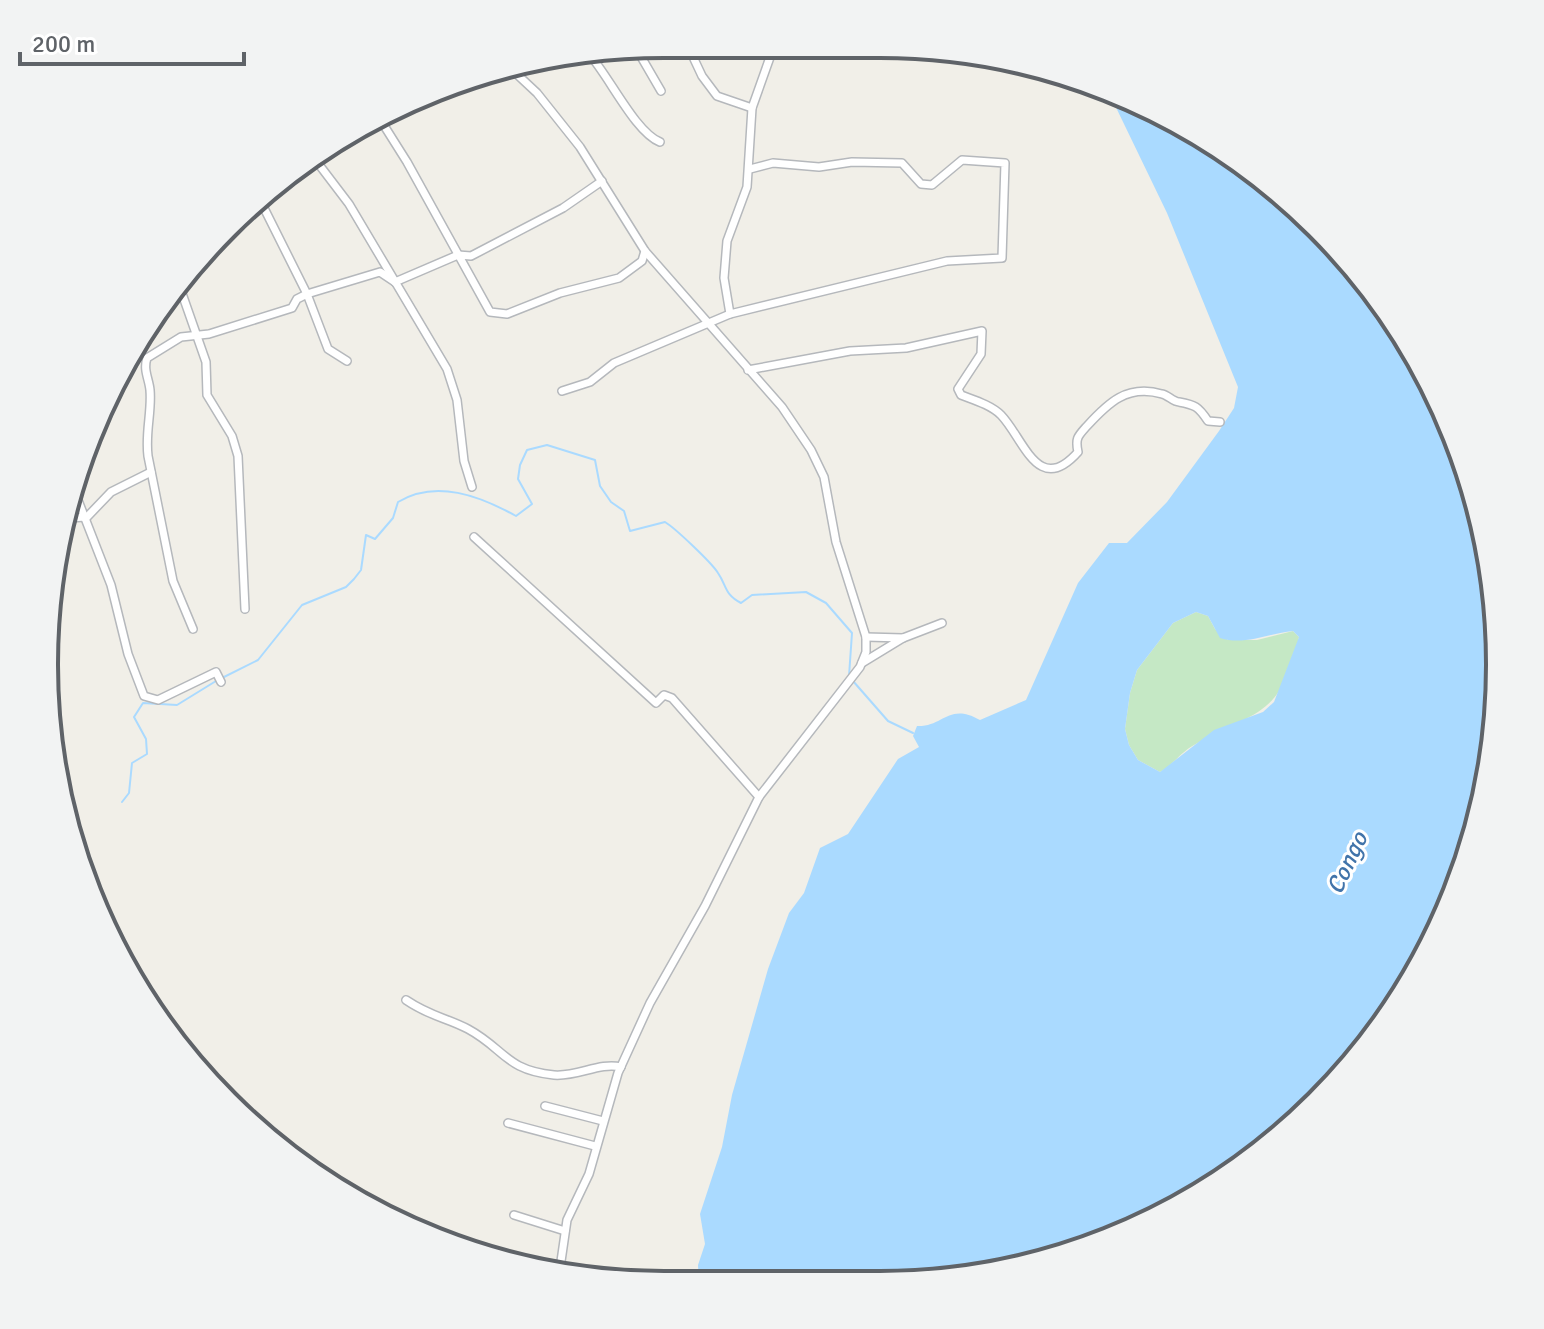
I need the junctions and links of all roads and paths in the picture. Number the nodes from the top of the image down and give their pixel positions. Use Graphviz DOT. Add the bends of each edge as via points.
graph roads {
  1 [pos="694,58"];
  2 [pos="770,58"];
  3 [pos="642,59"];
  4 [pos="595,62"];
  5 [pos="519,76"];
  6 [pos="661,91"];
  7 [pos="752,108"];
  8 [pos="384,127"];
  9 [pos="660,142"];
  10 [pos="320,166"];
  11 [pos="750,169"];
  12 [pos="602,181"];
  13 [pos="265,209"];
  14 [pos="645,251"];
  15 [pos="458,255"];
  16 [pos="395,282"];
  17 [pos="307,294"];
  18 [pos="183,295"];
  19 [pos="730,314"];
  20 [pos="705,322"];
  21 [pos="197,335"];
  22 [pos="347,361"];
  23 [pos="748,370"];
  24 [pos="562,391"];
  25 [pos="1220,422"];
  26 [pos="151,472"];
  27 [pos="472,487"];
  28 [pos="80,503"];
  29 [pos="87,517"];
  30 [pos="77,518"];
  31 [pos="474,537"];
  32 [pos="245,609"];
  33 [pos="942,623"];
  34 [pos="193,629"];
  35 [pos="866,637"];
  36 [pos="903,638"];
  37 [pos="862,663"];
  38 [pos="221,682"];
  39 [pos="759,797"];
  40 [pos="406,1000"];
  41 [pos="621,1067"];
  42 [pos="545,1106"];
  43 [pos="603,1121"];
  44 [pos="508,1123"];
  45 [pos="595,1146"];
  46 [pos="514,1215"];
  47 [pos="565,1231"];
  48 [pos="561,1262"];
  1 -- 7 [label="street" via="717,96"];
  2 -- 7 [label="street"];
  3 -- 6 [label="street"];
  4 -- 9 [label="street"];
  5 -- 12 [label="street"];
  7 -- 11 [label="street"];
  8 -- 15 [label="street"];
  10 -- 16 [label="street"];
  11 -- 19 [label="street" via="724,258"];
  11 -- 19 [label="street" via="773,163 902,163 921,184 932,185 962,160 1005,163 1002,258 947,261"];
  12 -- 14 [label="street"];
  12 -- 15 [label="street" via="542,220 471,256"];
  13 -- 17 [label="street"];
  14 -- 15 [label="street" via="642,261 619,278 507,314 485,306"];
  14 -- 20 [label="street"];
  15 -- 16 [label="street"];
  16 -- 17 [label="street" via="380,272"];
  16 -- 27 [label="street" via="447,369"];
  17 -- 21 [label="street" via="292,308"];
  17 -- 22 [label="street" via="328,349"];
  18 -- 21 [label="street"];
  19 -- 20 [label="street"];
  20 -- 23 [label="street"];
  20 -- 24 [label="street" via="614,363 590,382"];
  21 -- 26 [label="street" via="181,337 145,362 150,388 145,436"];
  21 -- 32 [label="street" via="206,362 207,395 238,456"];
  23 -- 25 [label="street" via="850,351 906,348 982,331 981,354 958,389 1000,414 1036,465 1046,469 1071,460 1078,452 1079,431 1096,411 1122,395 1163,394 1198,406 1208,421"];
  23 -- 35 [label="street" via="782,407 819,464 836,542"];
  26 -- 29 [label="street" via="111,492"];
  26 -- 34 [label="street" via="173,581"];
  28 -- 29 [label="street"];
  29 -- 30 [label="street"];
  29 -- 38 [label="street" via="144,696 158,700 216,672"];
  31 -- 39 [label="street" via="656,703 664,695 672,698"];
  33 -- 36 [label="street"];
  35 -- 36 [label="street"];
  35 -- 37 [label="street"];
  36 -- 37 [label="street"];
  37 -- 39 [label="street"];
  39 -- 41 [label="street"];
  40 -- 41 [label="street" via="429,1016 471,1030 521,1070 565,1076 606,1064"];
  41 -- 43 [label="street"];
  42 -- 43 [label="street"];
  43 -- 45 [label="street"];
  44 -- 45 [label="street"];
  45 -- 47 [label="street"];
  46 -- 47 [label="street"];
  47 -- 48 [label="street"];
}
